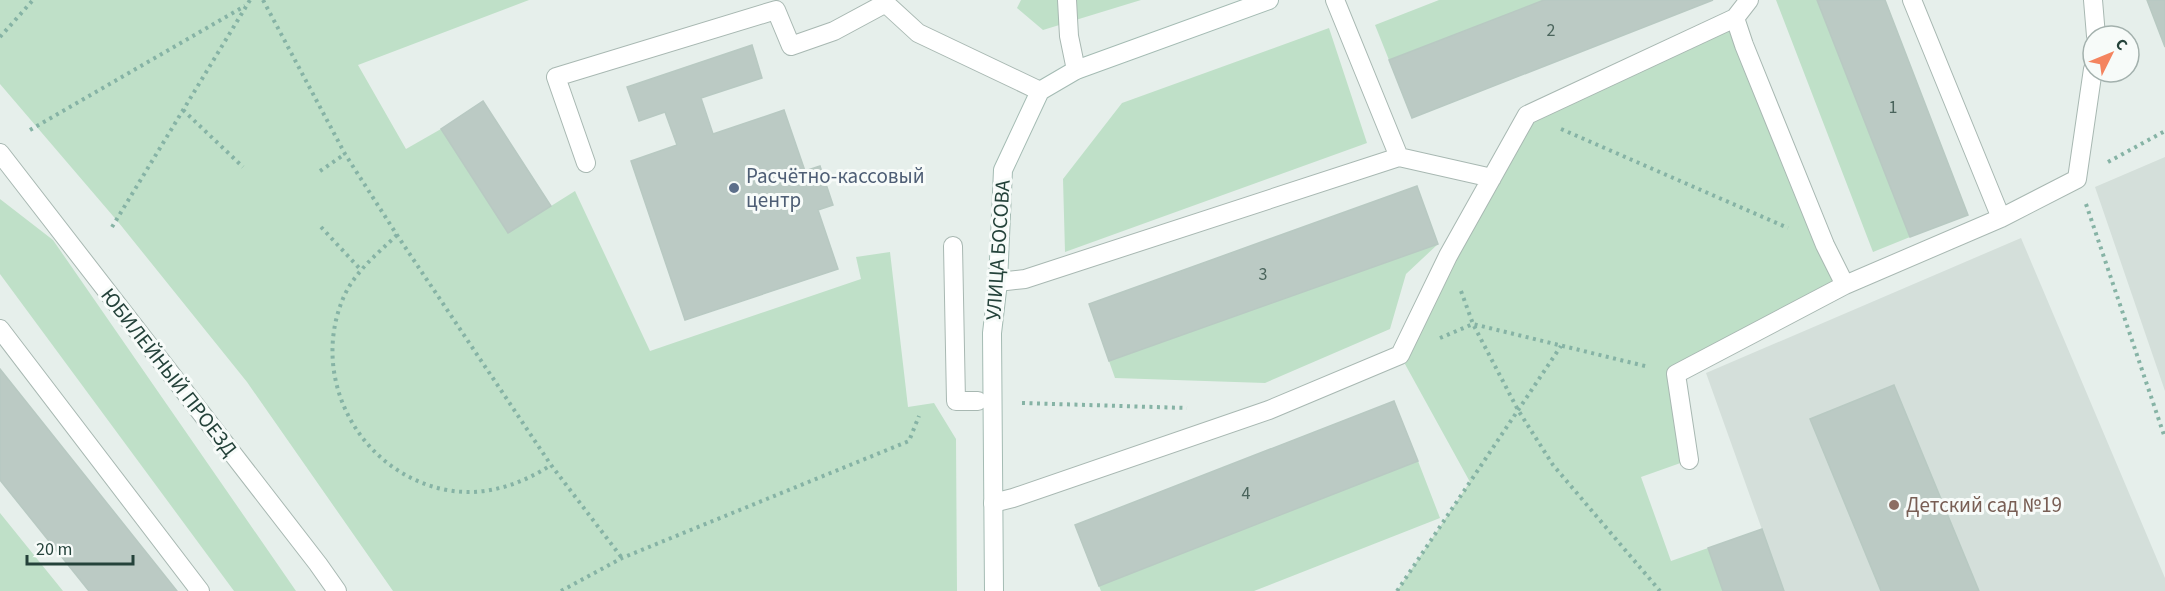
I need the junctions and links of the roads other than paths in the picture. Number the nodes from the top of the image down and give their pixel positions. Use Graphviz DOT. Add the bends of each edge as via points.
graph roads {
  1 [pos="1067,0"];
  2 [pos="1269,0"];
  3 [pos="1335,0"];
  4 [pos="1749,0"];
  5 [pos="1912,0"];
  6 [pos="2093,0"];
  7 [pos="884,2"];
  8 [pos="1735,18"];
  9 [pos="2095,24"];
  10 [pos="1076,70"];
  11 [pos="2091,84"];
  12 [pos="1040,91"];
  13 [pos="0,153"];
  14 [pos="1399,157"];
  15 [pos="586,163"];
  16 [pos="1492,178"];
  17 [pos="2001,218"];
  18 [pos="953,246"];
  19 [pos="998,282"];
  20 [pos="1845,285"];
  21 [pos="0,329"];
  22 [pos="978,401"];
  23 [pos="1689,460"];
  24 [pos="993,503"];
  25 [pos="200,591"];
  26 [pos="337,591"];
  27 [pos="994,591"];
  1 -- 10 [label="street"];
  2 -- 10 [label="street"];
  3 -- 14 [label="street"];
  4 -- 8 [label="street"];
  5 -- 17 [label="street"];
  6 -- 9 [label="street"];
  7 -- 12 [label="street" via="918,33"];
  7 -- 15 [label="street" via="834,32 791,46 776,10 556,77"];
  8 -- 16 [label="street" via="1527,115"];
  8 -- 20 [label="street" via="1825,245"];
  10 -- 12 [label="street"];
  11 -- 17 [label="street" via="2077,179"];
  12 -- 19 [label="street, УЛИЦА БОСОВА" via="1003,170"];
  13 -- 26 [label="street, ЮБИЛЕЙНЫЙ ПРОЕЗД"];
  14 -- 16 [label="street"];
  14 -- 19 [label="street" via="1025,279"];
  16 -- 24 [label="street" via="1448,256 1400,355 1269,410"];
  17 -- 20 [label="street"];
  18 -- 22 [label="street" via="956,401"];
  19 -- 24 [label="street, УЛИЦА БОСОВА" via="992,333"];
  20 -- 23 [label="street" via="1676,374"];
  21 -- 25 [label="street"];
  24 -- 27 [label="street, УЛИЦА БОСОВА"];
}
